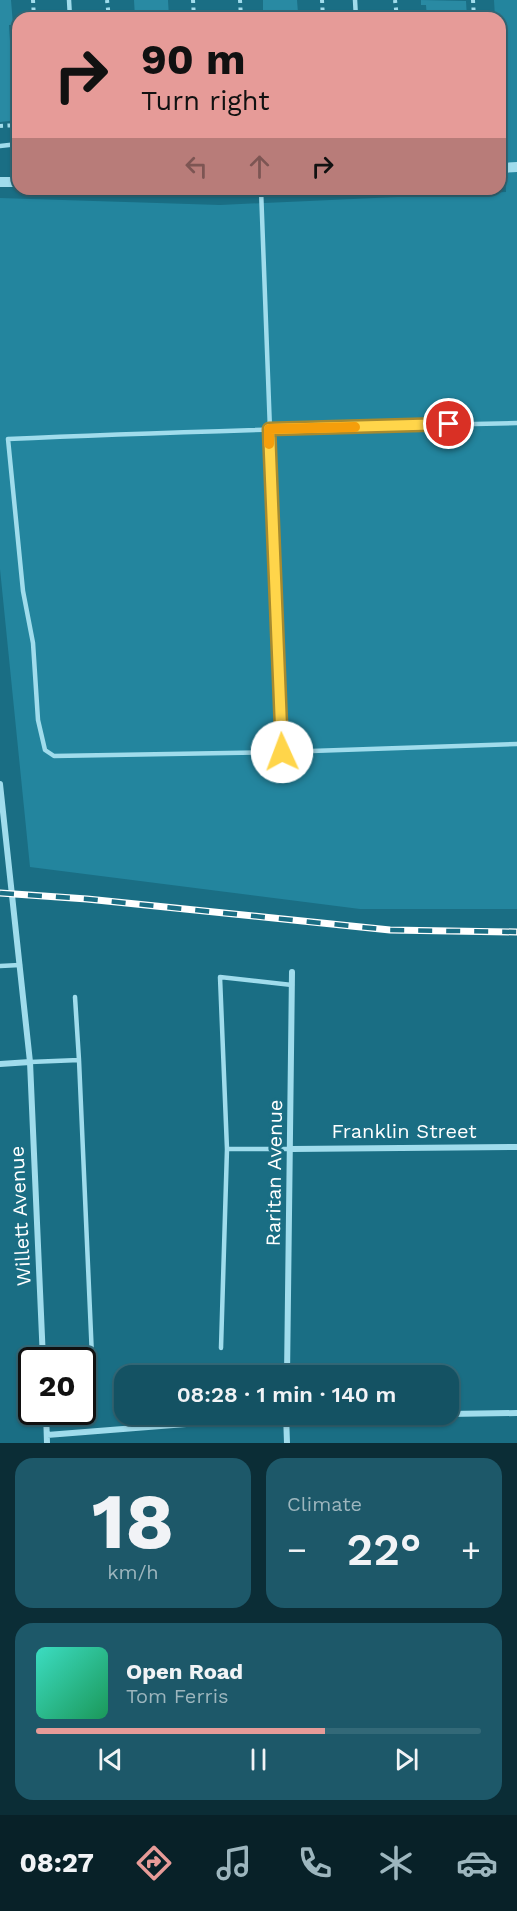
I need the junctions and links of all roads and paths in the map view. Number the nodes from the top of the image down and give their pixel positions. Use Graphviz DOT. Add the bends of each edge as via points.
graph roads {
  1 [pos="261,195"];
  2 [pos="517,423"];
  3 [pos="269,429"];
  4 [pos="517,744"];
  5 [pos="282,752"];
  6 [pos="0,784"];
  7 [pos="2,823"];
  8 [pos="20,965"];
  9 [pos="0,966"];
  10 [pos="292,972"];
  11 [pos="292,985"];
  12 [pos="75,997"];
  13 [pos="79,1060"];
  14 [pos="30,1062"];
  15 [pos="0,1064"];
  16 [pos="517,1147"];
  17 [pos="227,1149"];
  18 [pos="292,1149"];
  19 [pos="42,1347"];
  20 [pos="92,1347"];
  21 [pos="221,1348"];
  22 [pos="287,1365"];
  23 [pos="517,1413"];
  24 [pos="459,1414"];
  25 [pos="47,1425"];
  26 [pos="166,1425"];
  27 [pos="286,1425"];
  28 [pos="47,1435"];
  29 [pos="47,1443"];
  30 [pos="287,1443"];
  1 -- 3 [label="lane"];
  2 -- 3 [label="lane"];
  3 -- 5 [label="lane"];
  3 -- 5 [label="lane" via="8,440 23,591 33,643 38,720 45,750 54,756"];
  4 -- 5 [label="lane"];
  6 -- 7 [label="street, Willett Avenue"];
  7 -- 8 [label="street, Willett Avenue"];
  8 -- 9 [label="lane"];
  8 -- 14 [label="street, Willett Avenue"];
  10 -- 11 [label="street, Raritan Avenue"];
  11 -- 17 [label="lane" via="220,977"];
  11 -- 18 [label="street, Raritan Avenue"];
  12 -- 13 [label="lane"];
  13 -- 14 [label="lane"];
  13 -- 20 [label="lane"];
  14 -- 15 [label="street"];
  14 -- 19 [label="street, Willett Avenue"];
  16 -- 18 [label="street, Franklin Street"];
  17 -- 18 [label="lane"];
  17 -- 21 [label="lane"];
  18 -- 22 [label="street, Raritan Avenue"];
  23 -- 24 [label="street"];
  25 -- 28 [label="street"];
  26 -- 28 [label="street"];
  27 -- 30 [label="street"];
  28 -- 29 [label="street"];
}
